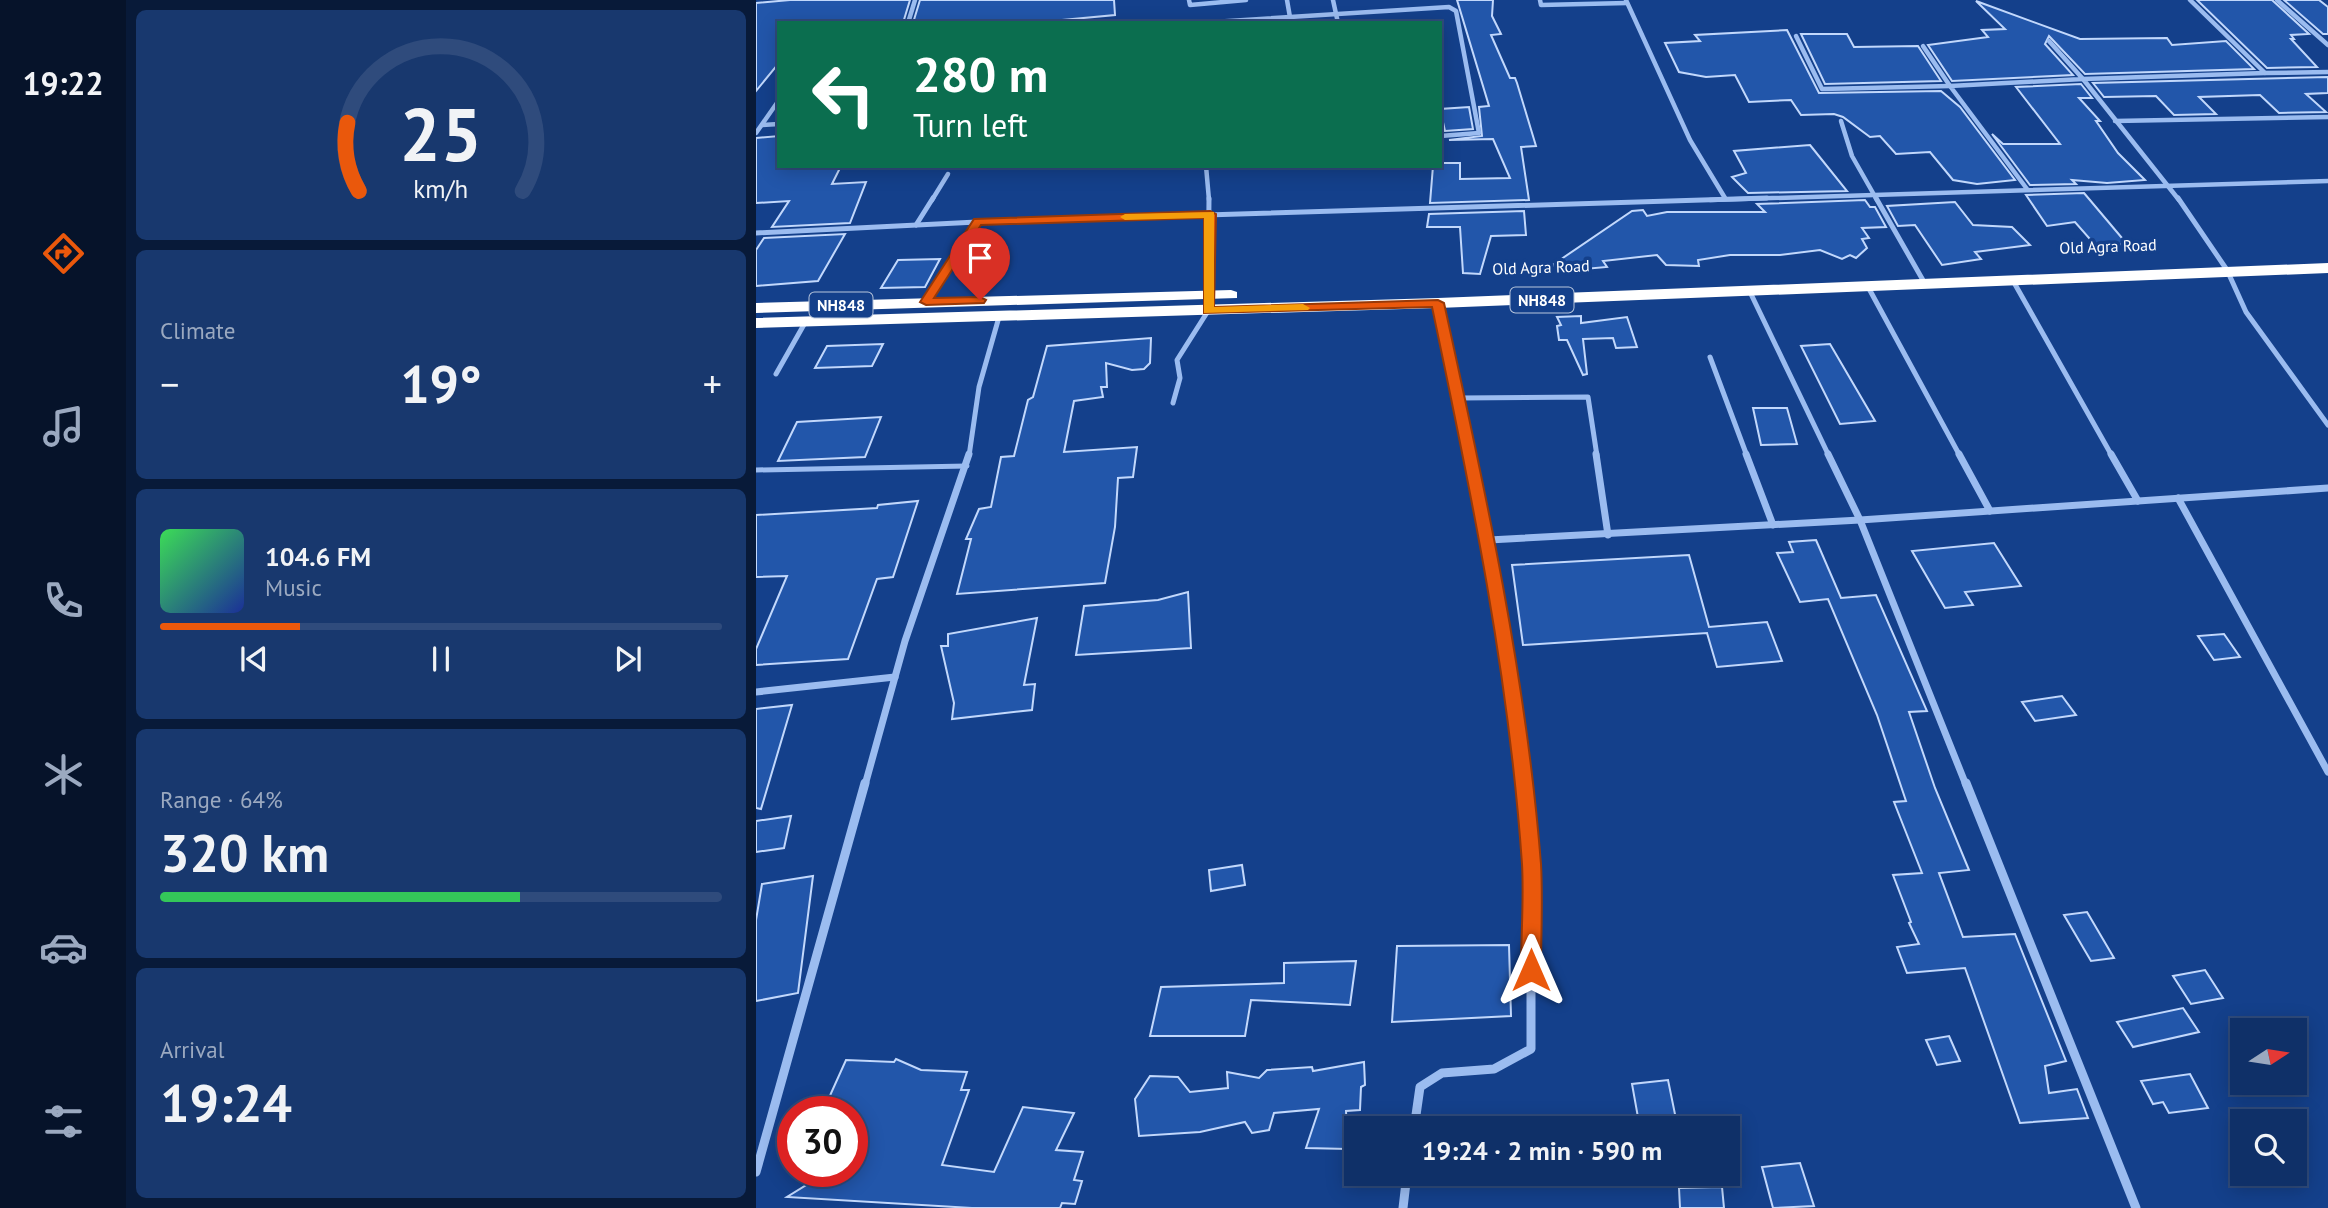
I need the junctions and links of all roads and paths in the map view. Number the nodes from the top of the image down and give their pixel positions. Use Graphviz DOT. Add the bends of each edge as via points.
graph roads {
  1 [pos="915,0"];
  2 [pos="1189,0"];
  3 [pos="1246,0"];
  4 [pos="1287,0"];
  5 [pos="1333,0"];
  6 [pos="1540,0"];
  7 [pos="2190,0"];
  8 [pos="2277,0"];
  9 [pos="1626,1"];
  10 [pos="1337,12"];
  11 [pos="1291,16"];
  12 [pos="909,21"];
  13 [pos="1224,21"];
  14 [pos="1291,21"];
  15 [pos="1338,21"];
  16 [pos="1796,36"];
  17 [pos="2049,41"];
  18 [pos="2328,45"];
  19 [pos="1923,46"];
  20 [pos="2328,72"];
  21 [pos="2265,74"];
  22 [pos="2083,79"];
  23 [pos="1950,86"];
  24 [pos="777,103"];
  25 [pos="2328,117"];
  26 [pos="1841,121"];
  27 [pos="2115,121"];
  28 [pos="777,124"];
  29 [pos="762,125"];
  30 [pos="756,133"];
  31 [pos="1442,136"];
  32 [pos="1206,168"];
  33 [pos="948,174"];
  34 [pos="2328,181"];
  35 [pos="2169,186"];
  36 [pos="2027,188"];
  37 [pos="1875,192"];
  38 [pos="1725,198"];
  39 [pos="1210,214"];
  40 [pos="978,222"];
  41 [pos="916,225"];
  42 [pos="756,233"];
  43 [pos="2328,258"];
  44 [pos="2224,266"];
  45 [pos="2328,268"];
  46 [pos="1921,277"];
  47 [pos="2011,279"];
  48 [pos="1867,285"];
  49 [pos="1750,292"];
  50 [pos="1006,300"];
  51 [pos="926,302"];
  52 [pos="1208,303"];
  53 [pos="1438,303"];
  54 [pos="756,308"];
  55 [pos="999,317"];
  56 [pos="806,321"];
  57 [pos="756,323"];
  58 [pos="1710,357"];
  59 [pos="776,374"];
  60 [pos="1459,398"];
  61 [pos="1173,403"];
  62 [pos="2328,425"];
  63 [pos="967,466"];
  64 [pos="756,470"];
  65 [pos="2328,488"];
  66 [pos="2178,498"];
  67 [pos="2138,501"];
  68 [pos="1990,511"];
  69 [pos="1860,520"];
  70 [pos="1773,525"];
  71 [pos="1608,536"];
  72 [pos="1489,540"];
  73 [pos="895,677"];
  74 [pos="756,692"];
  75 [pos="2328,772"];
  76 [pos="1416,1116"];
  77 [pos="756,1172"];
  78 [pos="1406,1186"];
  79 [pos="1403,1208"];
  80 [pos="2136,1208"];
  1 -- 12 [label="street"];
  2 -- 3 [label="street" via="1190,5"];
  4 -- 11 [label="street"];
  5 -- 10 [label="street"];
  6 -- 9 [label="street" via="1541,5"];
  7 -- 21 [label="street"];
  8 -- 18 [label="street"];
  9 -- 38 [label="street" via="1690,140"];
  10 -- 11 [label="street"];
  10 -- 15 [label="street"];
  10 -- 31 [label="street" via="1450,7 1456,11 1479,133"];
  11 -- 13 [label="street"];
  11 -- 14 [label="street"];
  16 -- 23 [label="street" via="1822,89"];
  17 -- 22 [label="street"];
  19 -- 23 [label="street"];
  20 -- 21 [label="street"];
  21 -- 22 [label="street"];
  22 -- 23 [label="street"];
  22 -- 27 [label="street"];
  23 -- 36 [label="street"];
  24 -- 29 [label="street"];
  25 -- 27 [label="street"];
  26 -- 37 [label="street" via="1852,156"];
  27 -- 35 [label="street"];
  28 -- 29 [label="street"];
  29 -- 30 [label="street"];
  32 -- 39 [label="street"];
  33 -- 41 [label="street"];
  34 -- 35 [label="street"];
  35 -- 36 [label="street"];
  35 -- 44 [label="street"];
  36 -- 37 [label="street"];
  37 -- 38 [label="street"];
  37 -- 46 [label="street"];
  38 -- 39 [label="street"];
  39 -- 40 [label="street"];
  39 -- 52 [label="street"];
  40 -- 41 [label="street"];
  40 -- 51 [label="street"];
  41 -- 42 [label="street"];
  43 -- 44 [label="highway, Old Agra Road / NH848"];
  44 -- 45 [label="highway, NH848"];
  44 -- 46 [label="highway, Old Agra Road / NH848"];
  44 -- 47 [label="highway, NH848"];
  44 -- 62 [label="street" via="2246,312"];
  46 -- 47 [label="highway, NH848"];
  46 -- 48 [label="highway, NH848"];
  46 -- 52 [label="highway, Old Agra Road / NH848"];
  47 -- 67 [label="street"];
  48 -- 49 [label="highway, NH848"];
  48 -- 68 [label="street"];
  49 -- 53 [label="highway, NH848"];
  49 -- 69 [label="street"];
  50 -- 51 [label="highway, Old Agra Road / NH848"];
  50 -- 52 [label="highway, Old Agra Road / NH848"];
  50 -- 55 [label="highway"];
  51 -- 54 [label="highway, Old Agra Road / NH848"];
  52 -- 53 [label="highway, NH848"];
  52 -- 55 [label="highway, NH848"];
  52 -- 61 [label="street" via="1177,360 1180,378"];
  53 -- 60 [label="street"];
  55 -- 56 [label="highway, NH848"];
  55 -- 63 [label="street" via="979,387"];
  56 -- 57 [label="highway, NH848"];
  56 -- 59 [label="street"];
  58 -- 70 [label="street"];
  60 -- 71 [label="street" via="1588,397"];
  60 -- 72 [label="street"];
  63 -- 64 [label="lane"];
  63 -- 73 [label="street"];
  65 -- 66 [label="street"];
  66 -- 67 [label="street"];
  66 -- 75 [label="street"];
  67 -- 68 [label="street"];
  68 -- 69 [label="street"];
  69 -- 70 [label="street"];
  69 -- 80 [label="street"];
  70 -- 71 [label="street"];
  71 -- 72 [label="street"];
  72 -- 76 [label="street" via="1510,663 1531,866 1531,1049 1494,1069 1442,1073 1420,1087"];
  73 -- 74 [label="street"];
  73 -- 77 [label="street"];
  78 -- 79 [label="street"];
}
